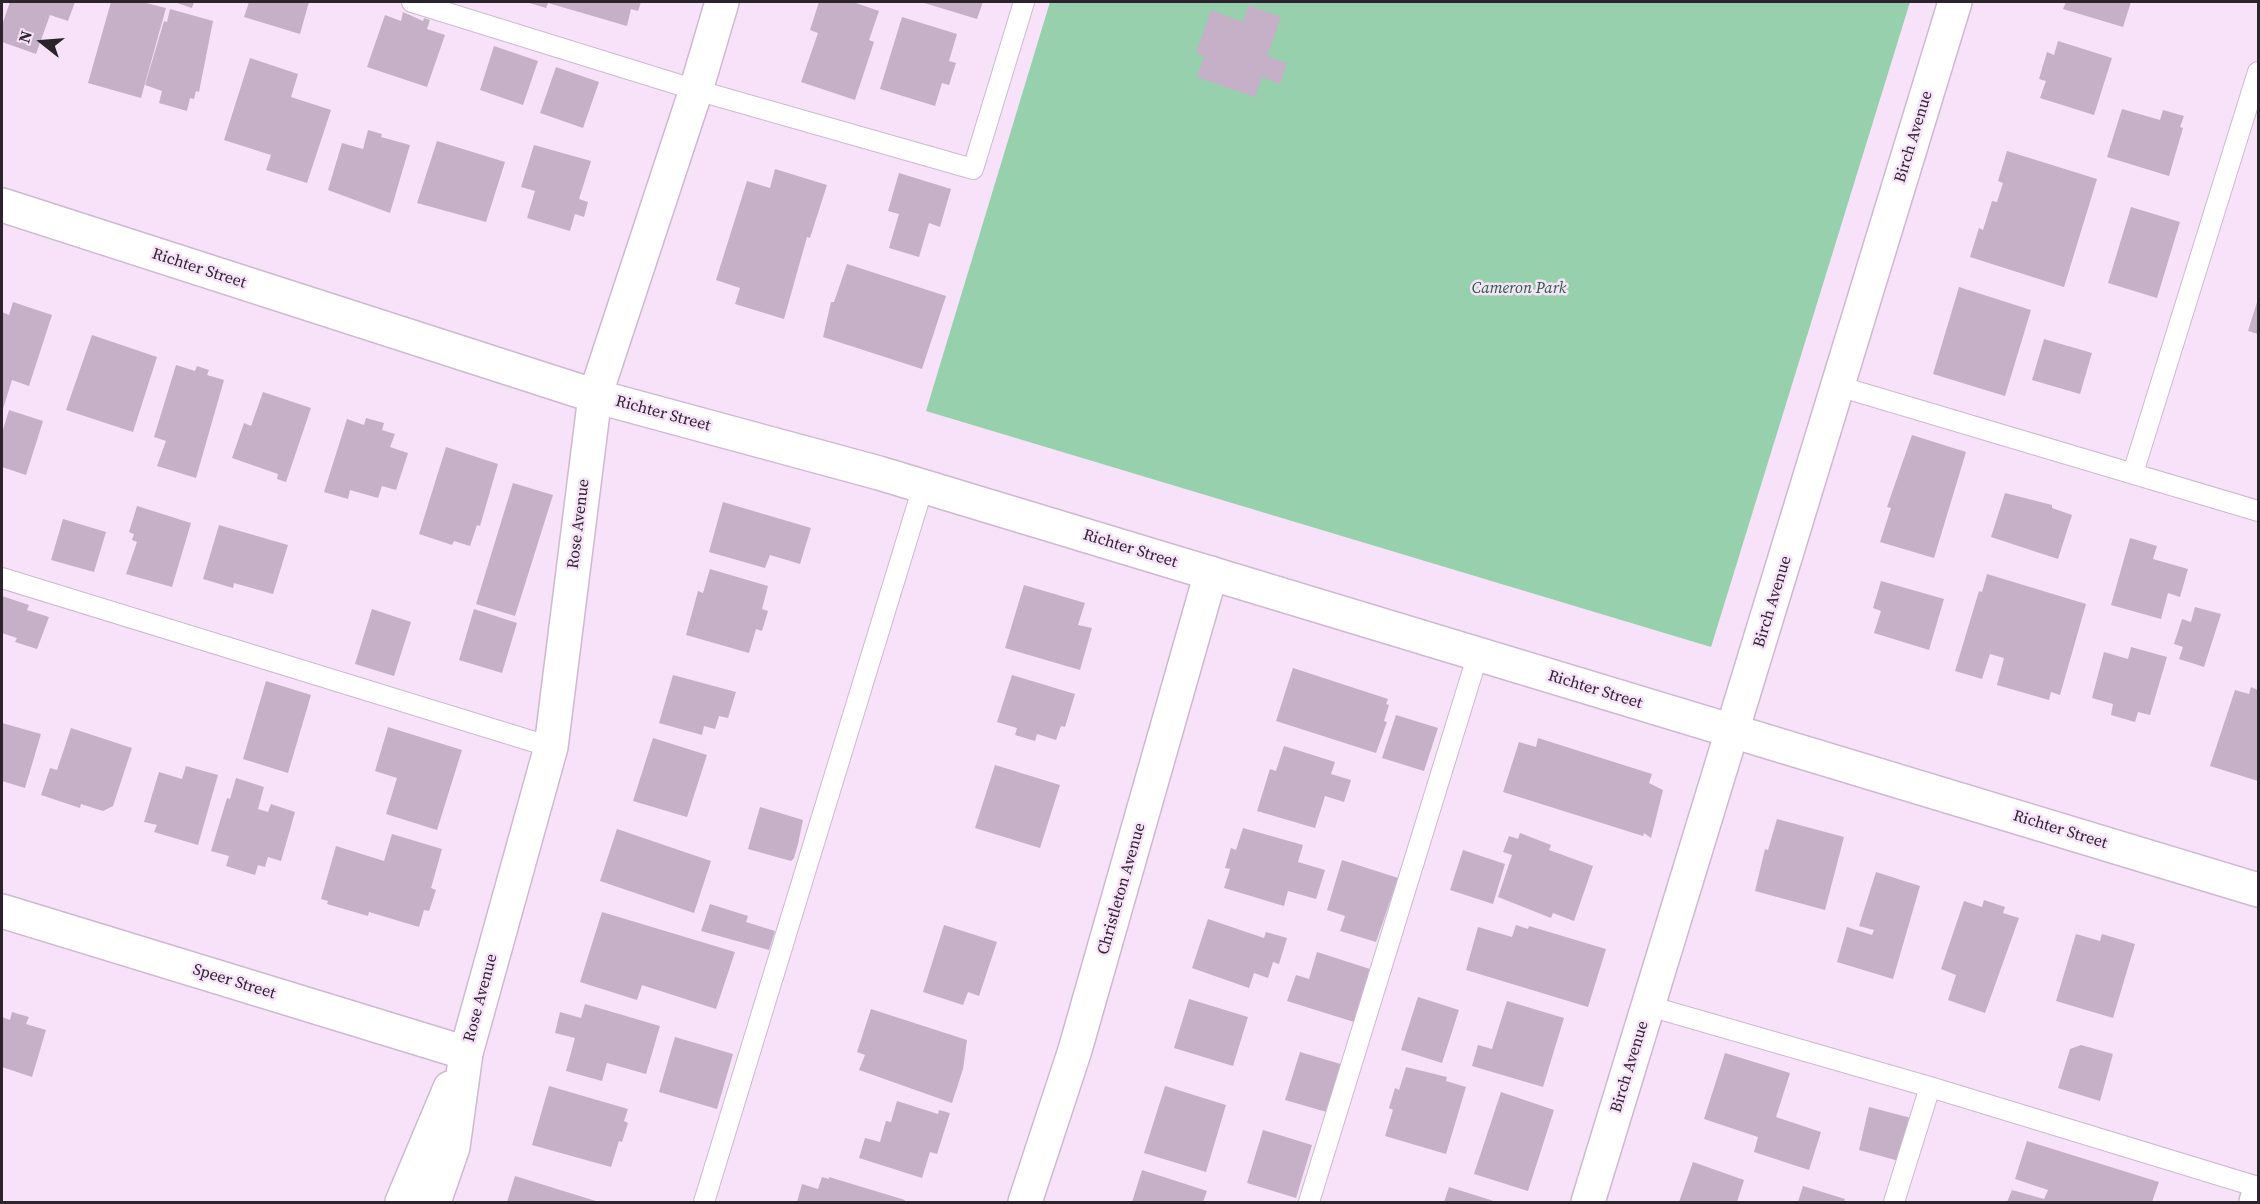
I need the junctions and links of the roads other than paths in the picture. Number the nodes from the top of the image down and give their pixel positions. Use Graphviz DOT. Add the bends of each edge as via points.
graph roads {
  1 [pos="412,2"];
  2 [pos="722,2"];
  3 [pos="1024,2"];
  4 [pos="1955,2"];
  5 [pos="2259,72"];
  6 [pos="696,90"];
  7 [pos="2,205"];
  8 [pos="1838,386"];
  9 [pos="595,396"];
  10 [pos="2133,473"];
  11 [pos="923,486"];
  12 [pos="2259,511"];
  13 [pos="1211,573"];
  14 [pos="2,578"];
  15 [pos="1478,654"];
  16 [pos="1733,732"];
  17 [pos="550,747"];
  18 [pos="2259,890"];
  19 [pos="2,911"];
  20 [pos="1649,1006"];
  21 [pos="466,1053"];
  22 [pos="1930,1087"];
  23 [pos="2259,1187"];
  24 [pos="2259,1195"];
  25 [pos="402,1203"];
  26 [pos="434,1203"];
  27 [pos="704,1203"];
  28 [pos="1025,1203"];
  29 [pos="1310,1203"];
  30 [pos="1588,1203"];
  31 [pos="1894,1203"];
  32 [pos="2256,1203"];
  1 -- 6 [label="lane"];
  2 -- 6 [label="street, Rose Avenue"];
  3 -- 6 [label="lane" via="973,169"];
  4 -- 8 [label="street, Birch Avenue"];
  5 -- 10 [label="lane"];
  6 -- 9 [label="street, Rose Avenue"];
  7 -- 9 [label="street, Richter Street"];
  8 -- 10 [label="lane"];
  8 -- 16 [label="street, Birch Avenue"];
  9 -- 11 [label="street, Richter Street"];
  9 -- 17 [label="street, Rose Avenue"];
  10 -- 12 [label="lane"];
  11 -- 13 [label="street, Richter Street"];
  11 -- 27 [label="lane"];
  13 -- 15 [label="street, Richter Street"];
  13 -- 28 [label="street, Christleton Avenue" via="1075,1050"];
  14 -- 17 [label="lane"];
  15 -- 16 [label="street, Richter Street"];
  15 -- 29 [label="lane"];
  16 -- 18 [label="street, Richter Street"];
  16 -- 20 [label="street, Birch Avenue"];
  17 -- 21 [label="street, Rose Avenue"];
  19 -- 21 [label="street, Speer Street"];
  20 -- 22 [label="lane"];
  20 -- 30 [label="street, Birch Avenue"];
  21 -- 25 [label="street, Rose Avenue"];
  21 -- 26 [label="street, Rose Avenue" via="453,1147"];
  22 -- 23 [label="lane"];
  22 -- 31 [label="lane"];
  24 -- 32 [label="street"];
}
